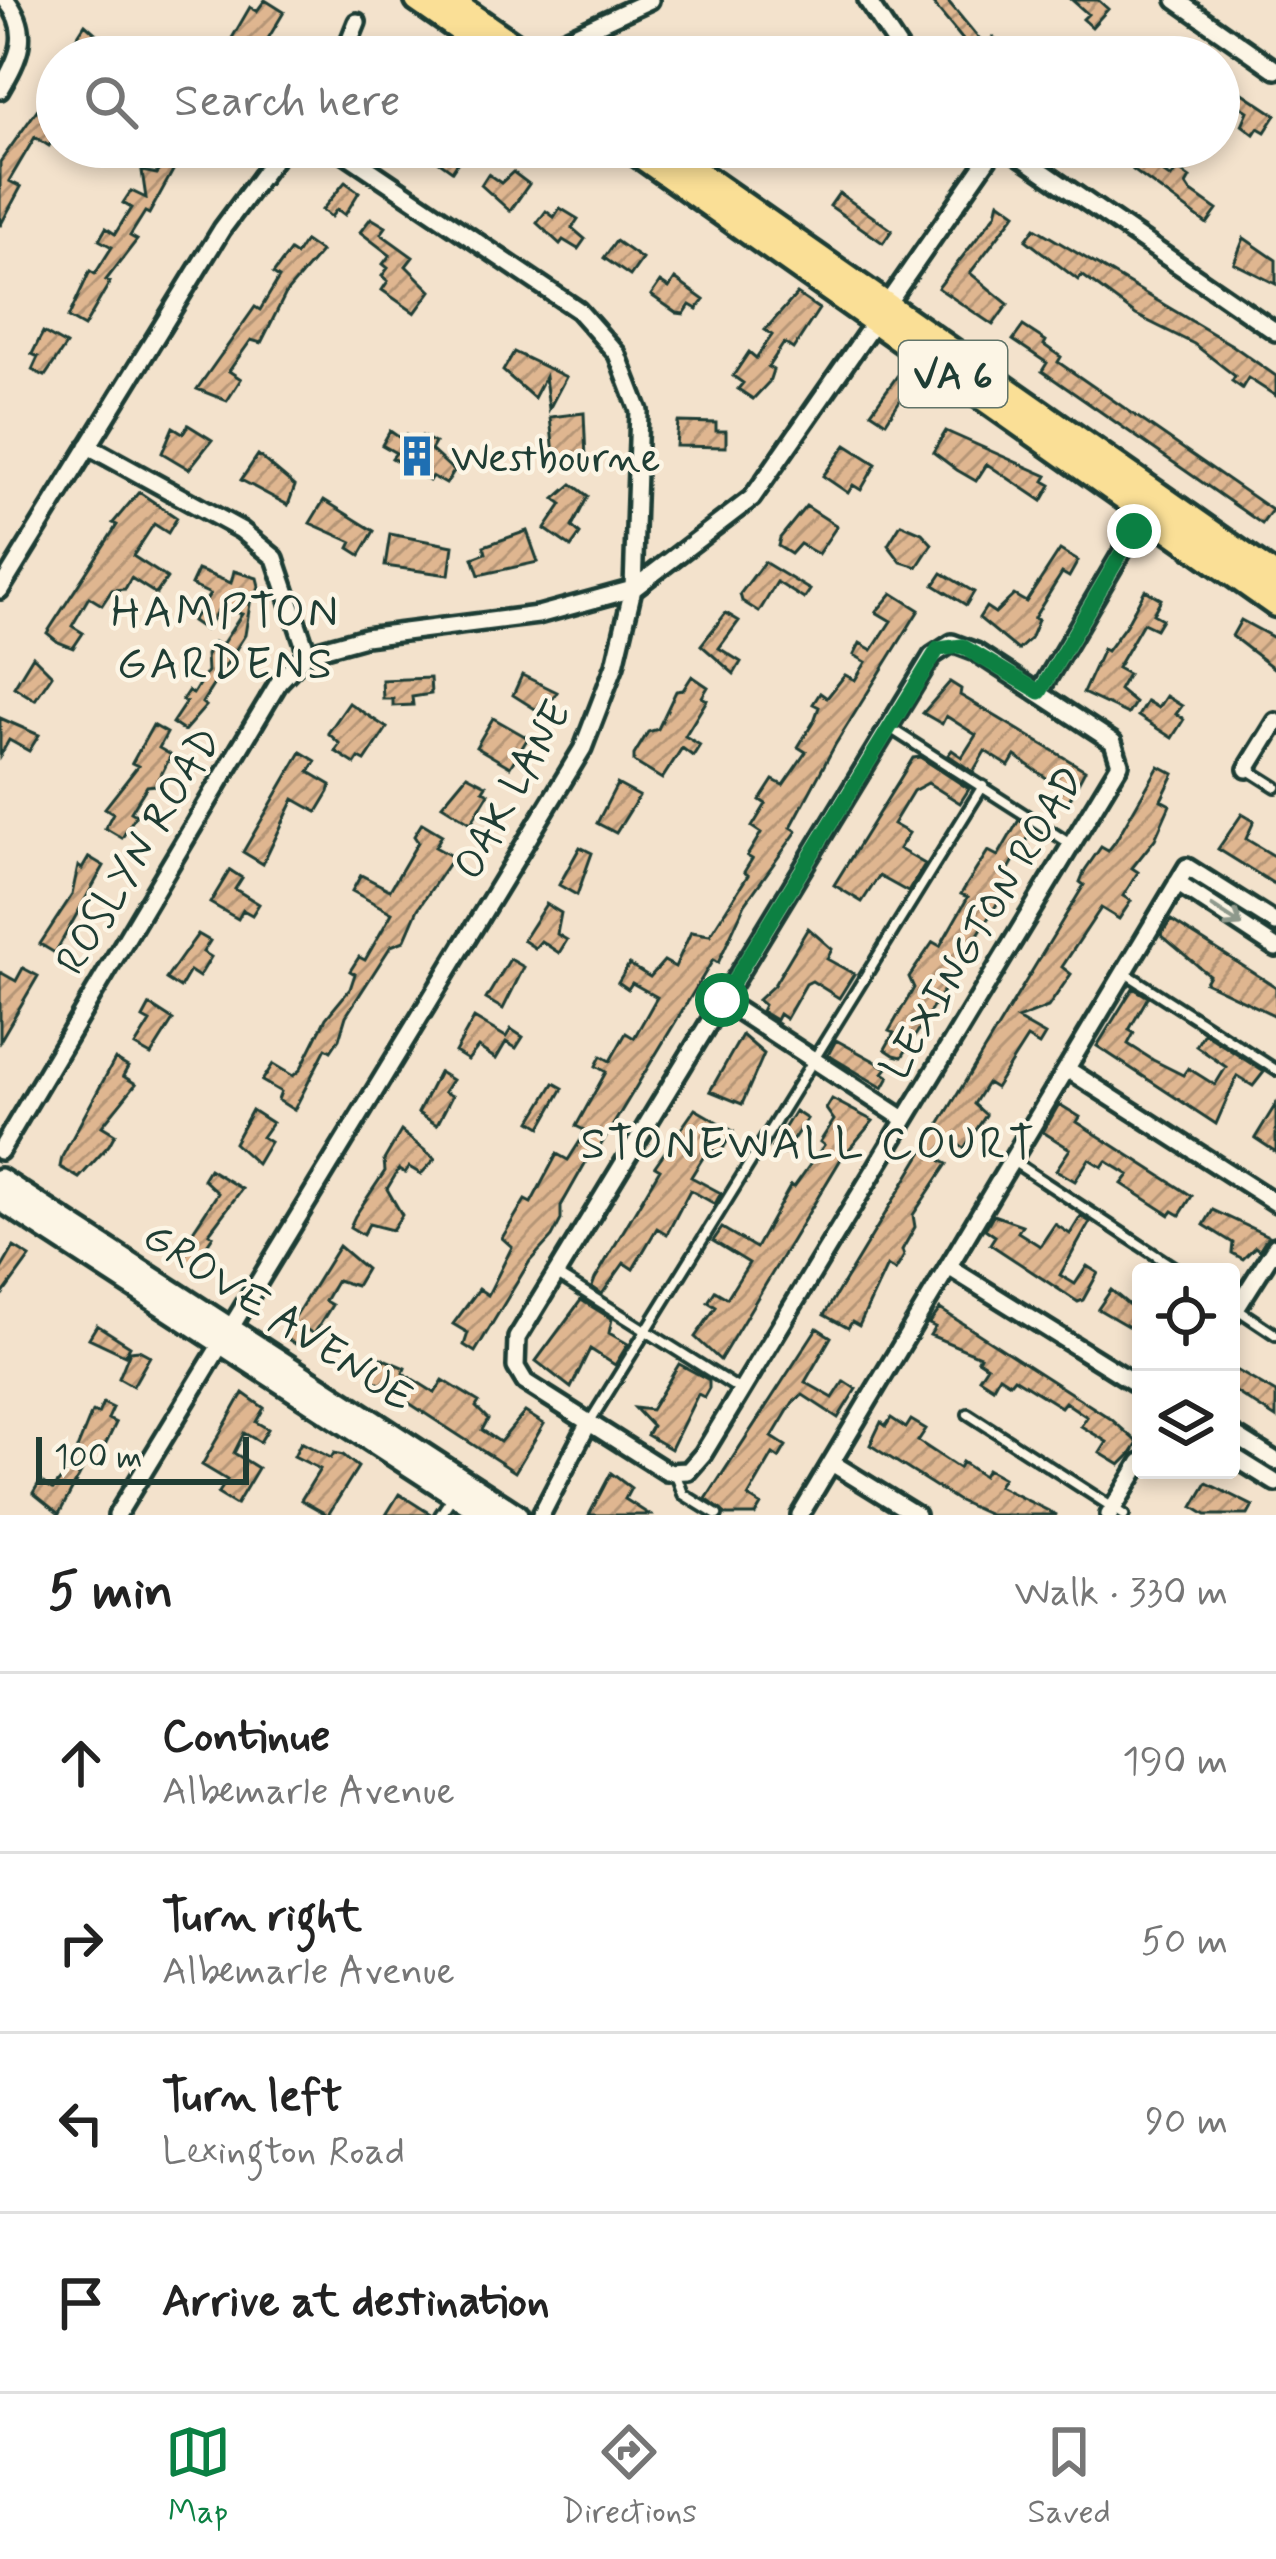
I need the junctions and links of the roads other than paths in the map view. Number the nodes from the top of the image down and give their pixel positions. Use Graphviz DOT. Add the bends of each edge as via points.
graph roads {
  1 [pos="6,0"];
  2 [pos="418,0"];
  3 [pos="448,0"];
  4 [pos="650,0"];
  5 [pos="867,0"];
  6 [pos="1176,0"];
  7 [pos="356,22"];
  8 [pos="351,36"];
  9 [pos="470,36"];
  10 [pos="500,36"];
  11 [pos="572,36"];
  12 [pos="891,36"];
  13 [pos="1227,36"];
  14 [pos="1240,45"];
  15 [pos="1276,70"];
  16 [pos="0,90"];
  17 [pos="267,168"];
  18 [pos="367,168"];
  19 [pos="661,168"];
  20 [pos="688,168"];
  21 [pos="981,168"];
  22 [pos="1038,168"];
  23 [pos="882,312"];
  24 [pos="1276,332"];
  25 [pos="88,446"];
  26 [pos="1151,502"];
  27 [pos="1268,574"];
  28 [pos="633,589"];
  29 [pos="0,590"];
  30 [pos="1276,604"];
  31 [pos="307,653"];
  32 [pos="1040,692"];
  33 [pos="1276,722"];
  34 [pos="889,727"];
  35 [pos="1247,769"];
  36 [pos="982,786"];
  37 [pos="1276,786"];
  38 [pos="1071,844"];
  39 [pos="1177,884"];
  40 [pos="1276,923"];
  41 [pos="1276,948"];
  42 [pos="1125,973"];
  43 [pos="722,1000"];
  44 [pos="812,1059"];
  45 [pos="1276,1070"];
  46 [pos="1070,1071"];
  47 [pos="904,1119"];
  48 [pos="0,1151"];
  49 [pos="1014,1162"];
  50 [pos="0,1180"];
  51 [pos="0,1199"];
  52 [pos="1276,1204"];
  53 [pos="1276,1246"];
  54 [pos="1166,1263"];
  55 [pos="950,1268"];
  56 [pos="556,1274"];
  57 [pos="1240,1300"];
  58 [pos="1240,1314"];
  59 [pos="646,1330"];
  60 [pos="1276,1335"];
  61 [pos="226,1336"];
  62 [pos="1132,1381"];
  63 [pos="741,1391"];
  64 [pos="968,1414"];
  65 [pos="588,1424"];
  66 [pos="1240,1439"];
  67 [pos="1240,1461"];
  68 [pos="1276,1461"];
  69 [pos="832,1463"];
  70 [pos="676,1475"];
  71 [pos="1132,1479"];
  72 [pos="1276,1483"];
  73 [pos="454,1493"];
  74 [pos="1115,1513"];
  75 [pos="116,1515"];
  76 [pos="440,1515"];
  77 [pos="488,1515"];
  78 [pos="516,1515"];
  79 [pos="541,1515"];
  80 [pos="716,1515"];
  81 [pos="800,1515"];
  82 [pos="916,1515"];
  1 -- 16 [label="street" via="24,41"];
  2 -- 9 [label="main road"];
  3 -- 10 [label="main road"];
  4 -- 11 [label="street"];
  5 -- 12 [label="street"];
  6 -- 13 [label="street"];
  7 -- 8 [label="street"];
  14 -- 15 [label="street"];
  17 -- 25 [label="street"];
  18 -- 28 [label="street, OAK LANE" via="578,310 617,354 639,411"];
  19 -- 23 [label="main road, VA 6"];
  20 -- 23 [label="main road, VA 6"];
  21 -- 23 [label="street"];
  22 -- 24 [label="street"];
  23 -- 26 [label="main road, VA 6"];
  23 -- 28 [label="street" via="752,498"];
  25 -- 29 [label="street"];
  25 -- 31 [label="street" via="242,530 275,558"];
  26 -- 27 [label="main road, VA 6"];
  26 -- 32 [label="street"];
  27 -- 30 [label="main road, VA 6"];
  28 -- 31 [label="street" via="538,615 365,637"];
  28 -- 61 [label="street, OAK LANE" via="583,748"];
  31 -- 48 [label="street, ROSLYN ROAD" via="279,682"];
  32 -- 34 [label="street" via="976,652 944,644"];
  32 -- 38 [label="street, LEXINGTON ROAD" via="1120,752"];
  33 -- 35 [label="street"];
  34 -- 36 [label="lane"];
  34 -- 43 [label="street"];
  35 -- 37 [label="lane"];
  36 -- 38 [label="lane"];
  36 -- 44 [label="lane"];
  38 -- 47 [label="street, LEXINGTON ROAD"];
  39 -- 40 [label="street" via="1187,867"];
  39 -- 41 [label="street, one-way"];
  39 -- 42 [label="street"];
  42 -- 45 [label="lane"];
  42 -- 46 [label="street"];
  43 -- 44 [label="street"];
  43 -- 56 [label="street"];
  44 -- 47 [label="street"];
  44 -- 59 [label="lane"];
  46 -- 49 [label="street"];
  46 -- 52 [label="street"];
  47 -- 63 [label="street, LEXINGTON ROAD"];
  49 -- 54 [label="lane"];
  49 -- 55 [label="street"];
  50 -- 61 [label="street, GROVE AVENUE"];
  51 -- 61 [label="street, GROVE AVENUE"];
  53 -- 57 [label="street"];
  55 -- 62 [label="street"];
  55 -- 69 [label="street"];
  56 -- 59 [label="lane"];
  56 -- 65 [label="street" via="517,1338 516,1367 537,1392"];
  58 -- 60 [label="lane"];
  59 -- 63 [label="lane"];
  59 -- 65 [label="lane"];
  61 -- 73 [label="street, GROVE AVENUE"];
  61 -- 75 [label="street, OAK LANE"];
  61 -- 78 [label="street, GROVE AVENUE"];
  63 -- 70 [label="street, LEXINGTON ROAD" via="703,1454"];
  64 -- 74 [label="lane"];
  65 -- 70 [label="street"];
  65 -- 79 [label="street"];
  66 -- 68 [label="street"];
  67 -- 72 [label="street"];
  69 -- 81 [label="street"];
  69 -- 82 [label="street"];
  70 -- 80 [label="lane" via="683,1494"];
  71 -- 74 [label="street"];
  73 -- 76 [label="lane"];
  73 -- 77 [label="street, GROVE AVENUE"];
}
